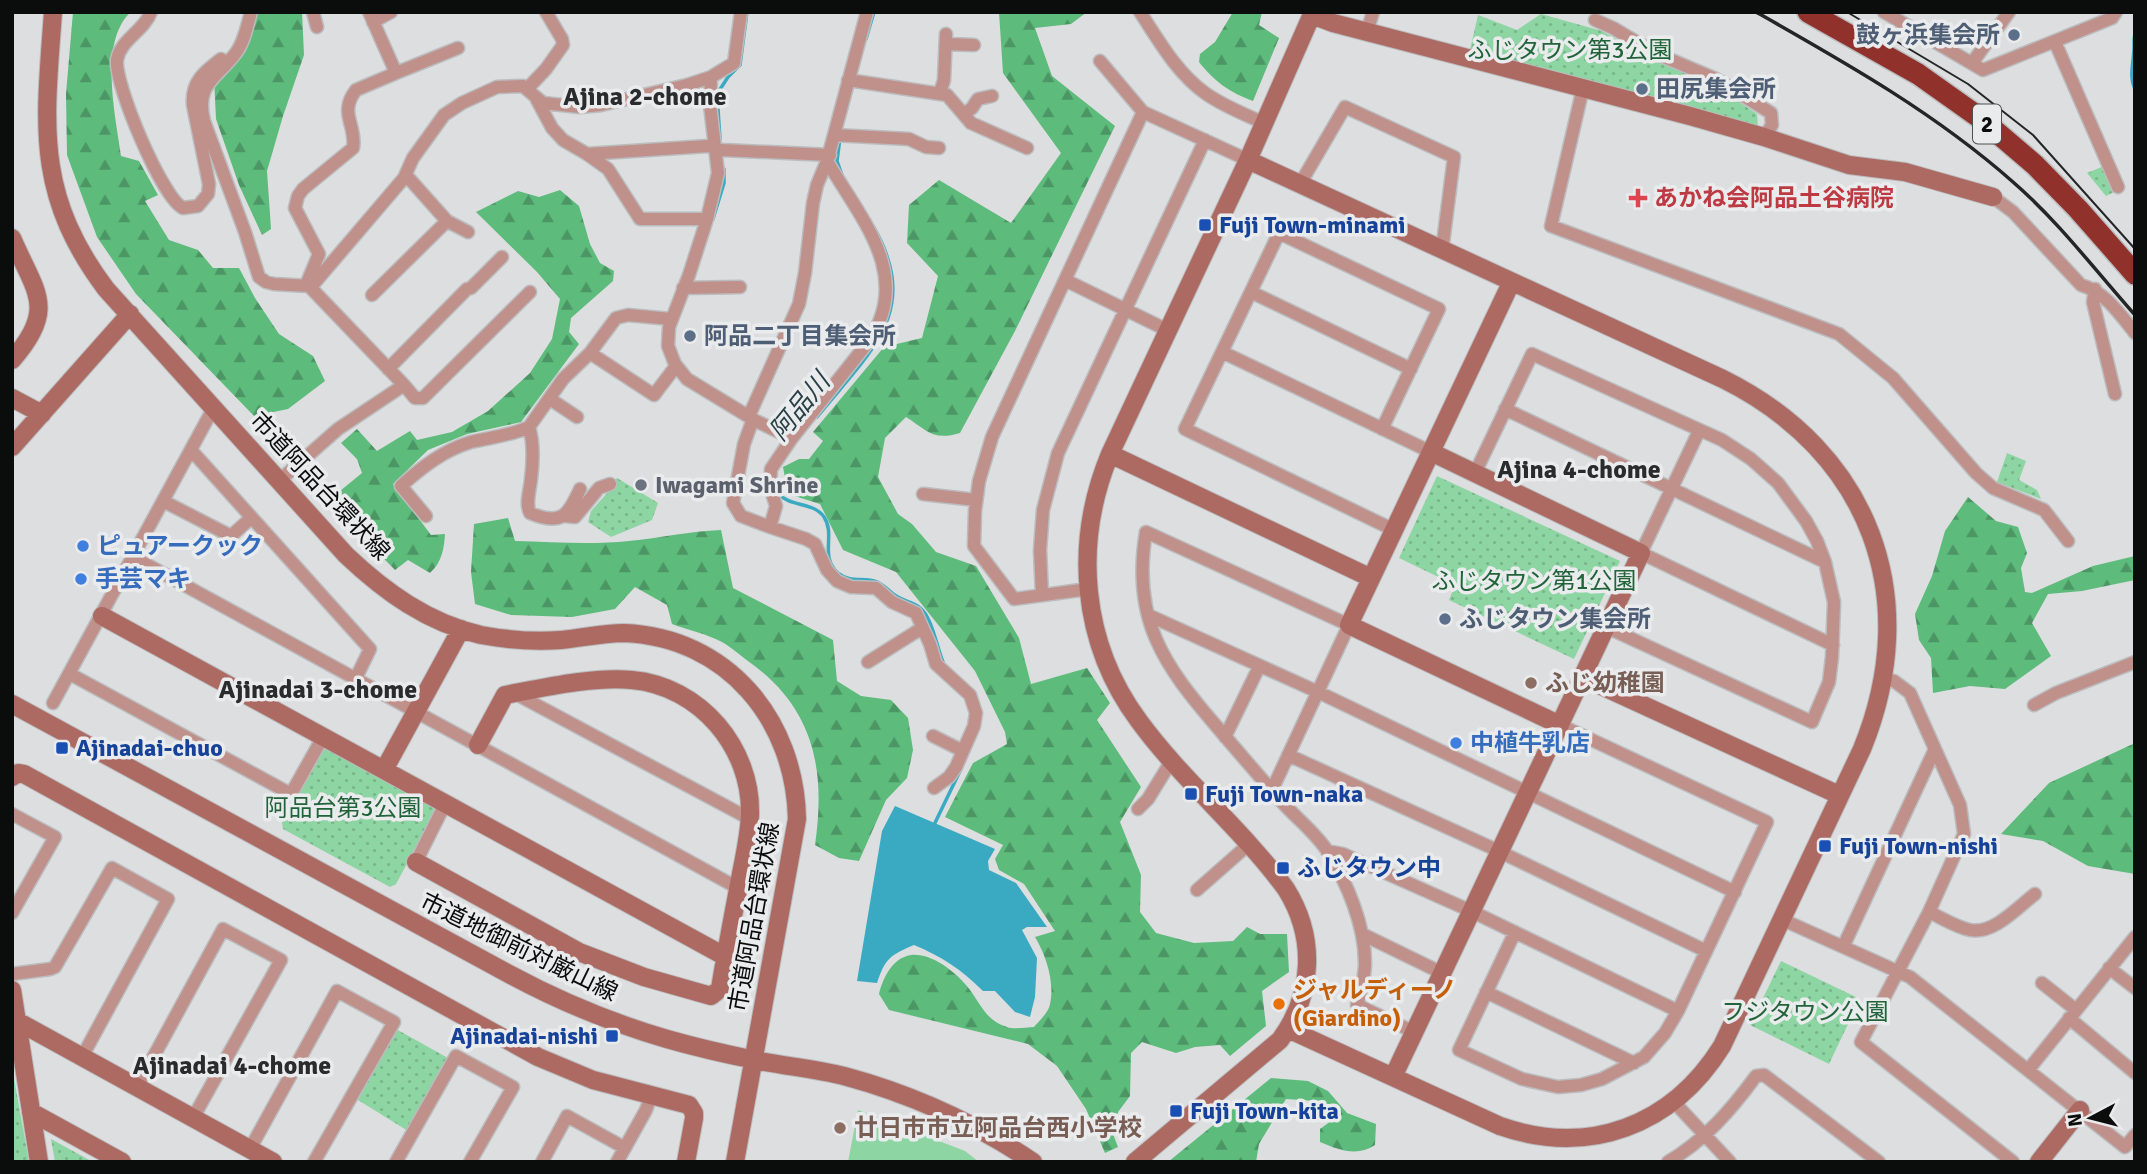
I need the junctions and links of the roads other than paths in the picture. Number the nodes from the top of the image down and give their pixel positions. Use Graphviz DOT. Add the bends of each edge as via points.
graph roads {
  1 [pos="53,12"];
  2 [pos="151,12"];
  3 [pos="251,12"];
  4 [pos="313,12"];
  5 [pos="391,12"];
  6 [pos="546,12"];
  7 [pos="741,12"];
  8 [pos="867,12"];
  9 [pos="1140,12"];
  10 [pos="1373,12"];
  11 [pos="1808,12"];
  12 [pos="2009,12"];
  13 [pos="2116,12"];
  14 [pos="1312,14"];
  15 [pos="1892,14"];
  16 [pos="371,17"];
  17 [pos="1595,20"];
  18 [pos="317,27"];
  19 [pos="1367,32"];
  20 [pos="242,41"];
  21 [pos="2055,42"];
  22 [pos="974,46"];
  23 [pos="458,48"];
  24 [pos="1100,61"];
  25 [pos="1972,64"];
  26 [pos="396,73"];
  27 [pos="711,77"];
  28 [pos="852,81"];
  29 [pos="1583,88"];
  30 [pos="527,89"];
  31 [pos="940,93"];
  32 [pos="992,96"];
  33 [pos="537,100"];
  34 [pos="1143,112"];
  35 [pos="964,114"];
  36 [pos="1264,123"];
  37 [pos="834,135"];
  38 [pos="1764,137"];
  39 [pos="1205,140"];
  40 [pos="939,148"];
  41 [pos="1027,148"];
  42 [pos="719,149"];
  43 [pos="587,154"];
  44 [pos="829,158"];
  45 [pos="1248,159"];
  46 [pos="406,176"];
  47 [pos="1300,184"];
  48 [pos="2118,187"];
  49 [pos="1993,197"];
  50 [pos="707,219"];
  51 [pos="447,222"];
  52 [pos="468,232"];
  53 [pos="12,238"];
  54 [pos="1442,251"];
  55 [pos="502,257"];
  56 [pos="2135,274"];
  57 [pos="1065,280"];
  58 [pos="1511,283"];
  59 [pos="308,286"];
  60 [pos="688,288"];
  61 [pos="740,288"];
  62 [pos="2095,289"];
  63 [pos="530,292"];
  64 [pos="1251,292"];
  65 [pos="372,295"];
  66 [pos="1125,309"];
  67 [pos="130,314"];
  68 [pos="671,319"];
  69 [pos="1167,330"];
  70 [pos="2135,332"];
  71 [pos="1222,352"];
  72 [pos="590,353"];
  73 [pos="12,360"];
  74 [pos="676,366"];
  75 [pos="388,369"];
  76 [pos="1410,369"];
  77 [pos="404,386"];
  78 [pos="2115,394"];
  79 [pos="12,398"];
  80 [pos="550,399"];
  81 [pos="214,407"];
  82 [pos="1505,409"];
  83 [pos="42,414"];
  84 [pos="577,417"];
  85 [pos="751,418"];
  86 [pos="529,427"];
  87 [pos="1382,429"];
  88 [pos="1699,431"];
  89 [pos="792,438"];
  90 [pos="12,447"];
  91 [pos="191,450"];
  92 [pos="1431,452"];
  93 [pos="1110,454"];
  94 [pos="1475,473"];
  95 [pos="280,480"];
  96 [pos="610,484"];
  97 [pos="580,489"];
  98 [pos="1672,489"];
  99 [pos="923,494"];
  100 [pos="976,500"];
  101 [pos="163,501"];
  102 [pos="426,516"];
  103 [pos="565,516"];
  104 [pos="251,518"];
  105 [pos="770,527"];
  106 [pos="1394,530"];
  107 [pos="2068,541"];
  108 [pos="1641,553"];
  109 [pos="133,557"];
  110 [pos="1825,562"];
  111 [pos="1371,578"];
  112 [pos="1088,589"];
  113 [pos="1042,595"];
  114 [pos="1148,615"];
  115 [pos="102,616"];
  116 [pos="1349,625"];
  117 [pos="1606,627"];
  118 [pos="922,628"];
  119 [pos="461,629"];
  120 [pos="1833,645"];
  121 [pos="868,661"];
  122 [pos="2135,663"];
  123 [pos="1259,667"];
  124 [pos="70,674"];
  125 [pos="1582,677"];
  126 [pos="356,678"];
  127 [pos="1884,679"];
  128 [pos="1318,692"];
  129 [pos="514,693"];
  130 [pos="53,703"];
  131 [pos="12,704"];
  132 [pos="2034,705"];
  133 [pos="416,712"];
  134 [pos="1560,725"];
  135 [pos="933,736"];
  136 [pos="323,737"];
  137 [pos="1225,737"];
  138 [pos="478,745"];
  139 [pos="1936,749"];
  140 [pos="963,751"];
  141 [pos="1288,755"];
  142 [pos="1172,761"];
  143 [pos="384,770"];
  144 [pos="12,777"];
  145 [pos="934,788"];
  146 [pos="1272,790"];
  147 [pos="1528,792"];
  148 [pos="1839,795"];
  149 [pos="445,804"];
  150 [pos="1138,809"];
  151 [pos="12,814"];
  152 [pos="750,820"];
  153 [pos="1248,845"];
  154 [pos="1327,851"];
  155 [pos="1500,852"];
  156 [pos="416,862"];
  157 [pos="738,888"];
  158 [pos="1197,890"];
  159 [pos="1734,892"];
  160 [pos="2035,894"];
  161 [pos="1471,911"];
  162 [pos="1929,912"];
  163 [pos="12,913"];
  164 [pos="1781,919"];
  165 [pos="1515,932"];
  166 [pos="1362,934"];
  167 [pos="2135,937"];
  168 [pos="1843,946"];
  169 [pos="1706,951"];
  170 [pos="726,957"];
  171 [pos="2109,968"];
  172 [pos="1898,971"];
  173 [pos="1442,973"];
  174 [pos="12,974"];
  175 [pos="2042,983"];
  176 [pos="2135,988"];
  177 [pos="12,990"];
  178 [pos="1486,992"];
  179 [pos="1678,1011"];
  180 [pos="2073,1014"];
  181 [pos="17,1021"];
  182 [pos="1288,1028"];
  183 [pos="1414,1032"];
  184 [pos="82,1056"];
  185 [pos="754,1060"];
  186 [pos="1634,1063"];
  187 [pos="2029,1069"];
  188 [pos="2135,1073"];
  189 [pos="1393,1077"];
  190 [pos="137,1087"];
  191 [pos="651,1096"];
  192 [pos="1674,1102"];
  193 [pos="2080,1110"];
  194 [pos="31,1112"];
  195 [pos="193,1118"];
  196 [pos="1706,1135"];
  197 [pos="2135,1135"];
  198 [pos="625,1148"];
  199 [pos="250,1149"];
  200 [pos="39,1162"];
  201 [pos="122,1162"];
  202 [pos="274,1162"];
  203 [pos="314,1162"];
  204 [pos="396,1162"];
  205 [pos="471,1162"];
  206 [pos="542,1162"];
  207 [pos="617,1162"];
  208 [pos="686,1162"];
  209 [pos="735,1162"];
  210 [pos="1032,1162"];
  211 [pos="1135,1162"];
  212 [pos="1668,1162"];
  213 [pos="1730,1162"];
  214 [pos="1878,1162"];
  215 [pos="2013,1162"];
  216 [pos="2039,1162"];
  1 -- 67 [label="street, 市道阿品台環状線" via="46,118 53,179 80,251"];
  2 -- 20 [label="street" via="145,25 120,50 117,69 147,156 170,198 183,208 203,203 209,189 193,105 195,86"];
  3 -- 20 [label="street"];
  4 -- 18 [label="street"];
  5 -- 16 [label="street"];
  6 -- 30 [label="street" via="563,45"];
  7 -- 27 [label="street" via="734,63"];
  8 -- 28 [label="street"];
  9 -- 36 [label="street" via="1193,83 1218,102"];
  10 -- 19 [label="street"];
  11 -- 56 [label="highway, 2" via="1918,74 1980,118 2035,164"];
  12 -- 25 [label="street"];
  13 -- 21 [label="street" via="2112,18"];
  14 -- 19 [label="street"];
  14 -- 36 [label="street"];
  15 -- 25 [label="street"];
  16 -- 26 [label="street"];
  17 -- 38 [label="street" via="1716,79 1771,113 1772,125"];
  19 -- 29 [label="street"];
  20 -- 59 [label="street" via="206,86 204,121 259,277 274,284"];
  21 -- 25 [label="street" via="1983,70"];
  21 -- 48 [label="street"];
  22 -- 31 [label="street" via="946,39"];
  23 -- 26 [label="street"];
  24 -- 34 [label="street"];
  26 -- 59 [label="street" via="350,97 347,107 353,148 298,196 295,208 319,254"];
  27 -- 33 [label="street" via="590,107 548,105"];
  27 -- 42 [label="street" via="710,104"];
  28 -- 31 [label="street"];
  28 -- 37 [label="street"];
  29 -- 38 [label="street"];
  29 -- 107 [label="street" via="1551,226 1839,334 1893,378 1976,473 1993,488 2044,510"];
  30 -- 33 [label="street"];
  30 -- 46 [label="street" via="497,87 452,108 413,158"];
  31 -- 35 [label="street"];
  32 -- 35 [label="street" via="978,99"];
  33 -- 43 [label="street" via="563,140"];
  34 -- 39 [label="street"];
  34 -- 57 [label="street"];
  35 -- 41 [label="street" via="971,123"];
  36 -- 45 [label="street"];
  37 -- 40 [label="street" via="909,139"];
  37 -- 44 [label="street"];
  38 -- 49 [label="street" via="1849,165 1905,172"];
  39 -- 45 [label="street"];
  39 -- 66 [label="street"];
  42 -- 43 [label="street"];
  42 -- 44 [label="street"];
  42 -- 50 [label="street"];
  43 -- 50 [label="street" via="608,169 640,219"];
  44 -- 85 [label="street" via="813,203 799,304"];
  44 -- 89 [label="street" via="882,257 887,301 869,341"];
  45 -- 47 [label="street"];
  45 -- 69 [label="street"];
  46 -- 51 [label="street"];
  46 -- 59 [label="street"];
  47 -- 54 [label="street"];
  47 -- 54 [label="street" via="1346,107 1454,157"];
  49 -- 62 [label="street" via="2013,212 2081,285"];
  50 -- 60 [label="street"];
  51 -- 52 [label="street"];
  51 -- 65 [label="street"];
  53 -- 73 [label="street" via="36,289 39,308 32,336"];
  54 -- 58 [label="street"];
  55 -- 75 [label="street"];
  57 -- 66 [label="street"];
  57 -- 100 [label="street" via="992,437"];
  58 -- 92 [label="street"];
  58 -- 127 [label="street" via="1749,392 1817,447 1852,494 1875,548 1887,606"];
  59 -- 75 [label="street"];
  60 -- 61 [label="street"];
  60 -- 68 [label="street"];
  62 -- 70 [label="street"];
  62 -- 78 [label="street" via="2093,302"];
  63 -- 77 [label="street" via="421,399"];
  64 -- 71 [label="street"];
  64 -- 76 [label="street"];
  64 -- 76 [label="street" via="1279,233 1439,309"];
  66 -- 69 [label="street"];
  66 -- 113 [label="street" via="1052,472 1041,530"];
  67 -- 81 [label="street, 市道阿品台環状線"];
  67 -- 83 [label="street"];
  68 -- 72 [label="street" via="622,315"];
  68 -- 74 [label="street" via="668,346"];
  69 -- 93 [label="street"];
  71 -- 87 [label="street"];
  71 -- 106 [label="street" via="1185,429"];
  72 -- 74 [label="street" via="654,395"];
  72 -- 80 [label="street" via="564,377"];
  74 -- 85 [label="street" via="695,384"];
  75 -- 77 [label="street"];
  76 -- 87 [label="street"];
  77 -- 95 [label="street" via="341,426"];
  79 -- 83 [label="street"];
  80 -- 84 [label="street"];
  80 -- 86 [label="street"];
  81 -- 91 [label="street"];
  81 -- 95 [label="street, 市道阿品台環状線"];
  82 -- 88 [label="street" via="1532,354"];
  82 -- 94 [label="street"];
  82 -- 98 [label="street"];
  83 -- 90 [label="street"];
  85 -- 89 [label="street"];
  85 -- 105 [label="street" via="733,503 741,516"];
  86 -- 102 [label="street" via="467,444 422,466 401,486"];
  86 -- 103 [label="street" via="528,509 550,519"];
  87 -- 92 [label="street"];
  88 -- 98 [label="street"];
  88 -- 110 [label="street" via="1751,459 1778,483 1806,521"];
  89 -- 105 [label="street" via="771,468 776,506"];
  91 -- 101 [label="street"];
  91 -- 104 [label="street"];
  92 -- 94 [label="street"];
  92 -- 106 [label="street"];
  93 -- 111 [label="street"];
  93 -- 112 [label="street" via="1090,521"];
  94 -- 108 [label="street"];
  95 -- 119 [label="street, 市道阿品台環状線" via="368,575 416,610"];
  96 -- 103 [label="street" via="599,488 575,517"];
  97 -- 103 [label="street"];
  98 -- 108 [label="street"];
  98 -- 110 [label="street"];
  99 -- 100 [label="street"];
  100 -- 113 [label="street" via="974,546 978,553 1014,599"];
  101 -- 104 [label="street" via="231,536"];
  101 -- 109 [label="street"];
  104 -- 126 [label="street" via="370,649"];
  105 -- 118 [label="street" via="810,541 837,581 876,589 916,613"];
  106 -- 111 [label="street"];
  108 -- 117 [label="street"];
  108 -- 120 [label="street"];
  109 -- 115 [label="street"];
  109 -- 126 [label="street"];
  110 -- 120 [label="street" via="1834,602"];
  111 -- 116 [label="street"];
  112 -- 113 [label="street"];
  112 -- 142 [label="street" via="1095,630 1116,686"];
  114 -- 116 [label="street" via="1142,578 1146,532"];
  114 -- 123 [label="street"];
  114 -- 137 [label="street" via="1175,677"];
  115 -- 124 [label="street"];
  115 -- 136 [label="street"];
  116 -- 128 [label="street"];
  116 -- 134 [label="street"];
  117 -- 120 [label="street" via="1812,722 1829,682"];
  117 -- 125 [label="street"];
  118 -- 121 [label="street"];
  118 -- 140 [label="street" via="937,667 970,695 975,706 976,720"];
  119 -- 133 [label="street"];
  119 -- 185 [label="street, 市道阿品台環状線" via="528,641 624,633 675,643 729,672 770,718 791,766 797,819"];
  122 -- 132 [label="street"];
  123 -- 128 [label="street"];
  123 -- 137 [label="street"];
  124 -- 130 [label="street"];
  124 -- 136 [label="street" via="292,794"];
  125 -- 134 [label="street"];
  125 -- 148 [label="street"];
  126 -- 133 [label="street"];
  127 -- 139 [label="street" via="1910,693"];
  127 -- 148 [label="street" via="1873,722"];
  128 -- 141 [label="street"];
  128 -- 147 [label="street"];
  129 -- 138 [label="street" via="505,695"];
  129 -- 152 [label="street"];
  129 -- 152 [label="street" via="616,679 648,682 679,694 718,724 736,752 747,783"];
  131 -- 185 [label="street, 市道地御前対厳山線" via="547,994 605,1019"];
  133 -- 138 [label="street"];
  133 -- 143 [label="street"];
  134 -- 147 [label="street"];
  134 -- 159 [label="street" via="1767,822"];
  135 -- 140 [label="street"];
  136 -- 143 [label="street"];
  137 -- 146 [label="street"];
  138 -- 157 [label="street"];
  139 -- 162 [label="street" via="1960,805 1964,834"];
  139 -- 168 [label="street"];
  140 -- 145 [label="street" via="949,777"];
  141 -- 146 [label="street"];
  141 -- 155 [label="street"];
  142 -- 150 [label="street"];
  142 -- 153 [label="street"];
  143 -- 149 [label="street"];
  144 -- 191 [label="street" via="24,774 538,1057 593,1080"];
  146 -- 154 [label="street"];
  147 -- 155 [label="street"];
  147 -- 159 [label="street"];
  148 -- 164 [label="street"];
  149 -- 156 [label="street"];
  149 -- 170 [label="street"];
  151 -- 163 [label="street" via="55,837"];
  152 -- 157 [label="street"];
  153 -- 158 [label="street"];
  153 -- 182 [label="street" via="1290,896 1305,933 1306,981"];
  154 -- 161 [label="street"];
  154 -- 166 [label="street" via="1349,894"];
  155 -- 161 [label="street"];
  155 -- 169 [label="street"];
  156 -- 170 [label="street" via="579,952 644,977 711,996 720,989"];
  157 -- 170 [label="street"];
  159 -- 169 [label="street"];
  160 -- 162 [label="street" via="1990,928 1979,931"];
  161 -- 165 [label="street"];
  161 -- 173 [label="street"];
  162 -- 172 [label="street"];
  164 -- 168 [label="street"];
  164 -- 192 [label="street" via="1722,1046 1701,1077"];
  165 -- 178 [label="street"];
  165 -- 179 [label="street"];
  166 -- 173 [label="street"];
  166 -- 183 [label="street" via="1365,961 1357,1004"];
  167 -- 171 [label="street"];
  168 -- 172 [label="street"];
  169 -- 179 [label="street"];
  171 -- 176 [label="street"];
  171 -- 180 [label="street"];
  172 -- 187 [label="street"];
  172 -- 215 [label="street" via="1861,1042"];
  173 -- 183 [label="street"];
  174 -- 184 [label="street" via="55,967 112,868 168,899"];
  175 -- 180 [label="street"];
  177 -- 181 [label="street"];
  178 -- 186 [label="street"];
  178 -- 186 [label="street" via="1458,1050 1522,1079 1558,1087 1592,1082"];
  179 -- 186 [label="street" via="1653,1048"];
  180 -- 187 [label="street"];
  180 -- 188 [label="street"];
  181 -- 184 [label="street"];
  181 -- 194 [label="street"];
  182 -- 189 [label="street"];
  182 -- 211 [label="street" via="1275,1046"];
  183 -- 189 [label="street"];
  184 -- 190 [label="street"];
  185 -- 209 [label="street, 市道阿品台環状線"];
  185 -- 210 [label="street, 市道地御前対厳山線" via="890,1090 968,1124"];
  187 -- 193 [label="street"];
  189 -- 192 [label="street" via="1500,1126 1553,1138 1590,1137 1626,1128"];
  190 -- 195 [label="street"];
  190 -- 195 [label="street" via="223,929 281,960"];
  191 -- 198 [label="street"];
  191 -- 208 [label="street" via="685,1103 692,1109"];
  192 -- 196 [label="street"];
  193 -- 197 [label="street" via="2125,1147"];
  193 -- 216 [label="street"];
  194 -- 200 [label="street"];
  194 -- 201 [label="street"];
  195 -- 199 [label="street"];
  196 -- 212 [label="street"];
  196 -- 213 [label="street"];
  196 -- 214 [label="street" via="1756,1076 1765,1076"];
  198 -- 206 [label="street" via="567,1116"];
  198 -- 207 [label="street"];
  199 -- 202 [label="street"];
  199 -- 203 [label="street" via="337,991 394,1022"];
  204 -- 205 [label="street" via="456,1056 513,1087"];
}
